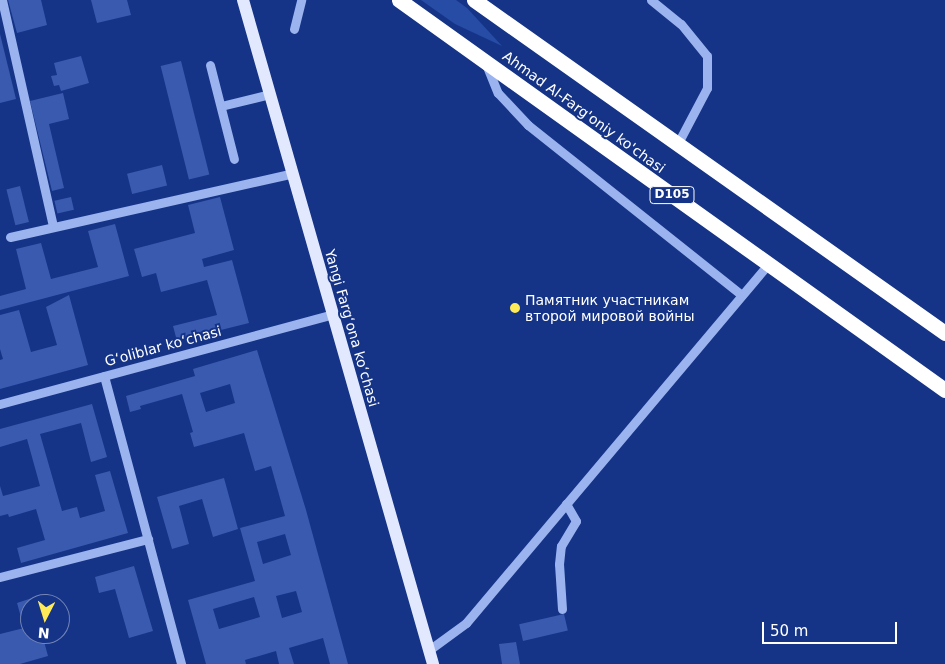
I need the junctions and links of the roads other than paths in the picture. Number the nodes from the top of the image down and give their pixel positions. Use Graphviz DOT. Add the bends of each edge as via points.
graph roads {
  1 [pos="2,0"];
  2 [pos="243,0"];
  3 [pos="301,0"];
  4 [pos="399,0"];
  5 [pos="474,0"];
  6 [pos="651,0"];
  7 [pos="294,29"];
  8 [pos="485,61"];
  9 [pos="210,65"];
  10 [pos="270,94"];
  11 [pos="221,106"];
  12 [pos="678,143"];
  13 [pos="234,159"];
  14 [pos="293,173"];
  15 [pos="54,226"];
  16 [pos="10,237"];
  17 [pos="768,264"];
  18 [pos="742,295"];
  19 [pos="333,314"];
  20 [pos="945,333"];
  21 [pos="104,376"];
  22 [pos="945,390"];
  23 [pos="0,404"];
  24 [pos="566,504"];
  25 [pos="148,539"];
  26 [pos="0,576"];
  27 [pos="562,609"];
  28 [pos="429,650"];
  29 [pos="182,664"];
  30 [pos="433,664"];
  1 -- 15 [label="street"];
  2 -- 10 [label="main road, Yangi Fargʻona koʻchasi"];
  3 -- 7 [label="street"];
  4 -- 8 [label="highway, Ahmad Al-Farg'oniy ko'chasi / D105"];
  5 -- 12 [label="highway, Ahmad Al-Farg'oniy ko'chasi"];
  6 -- 12 [label="street" via="681,24 707,56 707,88"];
  8 -- 17 [label="highway, Ahmad Al-Farg'oniy ko'chasi / D105"];
  8 -- 18 [label="street" via="498,93 528,125"];
  9 -- 11 [label="street"];
  10 -- 11 [label="street"];
  10 -- 14 [label="main road, Yangi Fargʻona koʻchasi"];
  11 -- 13 [label="street"];
  12 -- 20 [label="highway, Ahmad Al-Farg'oniy ko'chasi"];
  14 -- 15 [label="street"];
  14 -- 19 [label="main road, Yangi Fargʻona koʻchasi"];
  15 -- 16 [label="street"];
  17 -- 18 [label="street"];
  17 -- 22 [label="highway, Ahmad Al-Farg'oniy ko'chasi / D105"];
  18 -- 24 [label="street"];
  19 -- 21 [label="street, Gʻoliblar koʻchasi"];
  19 -- 28 [label="main road, Yangi Fargʻona koʻchasi"];
  21 -- 23 [label="street, Gʻoliblar koʻchasi"];
  21 -- 25 [label="street"];
  24 -- 27 [label="street" via="576,521 561,546"];
  24 -- 28 [label="street" via="466,623"];
  25 -- 26 [label="street"];
  25 -- 29 [label="street"];
  28 -- 30 [label="main road, Yangi Fargʻona koʻchasi"];
}
